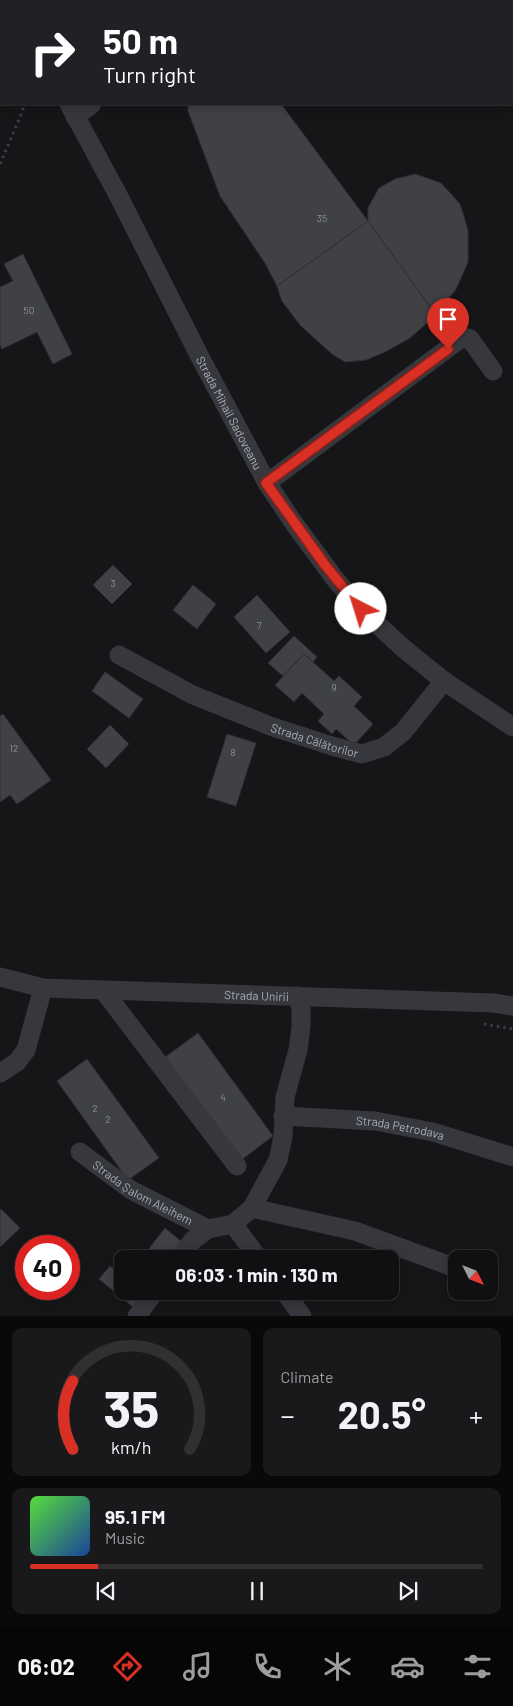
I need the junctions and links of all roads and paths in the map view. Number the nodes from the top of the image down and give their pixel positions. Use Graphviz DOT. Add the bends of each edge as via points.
graph roads {
  1 [pos="23,105"];
  2 [pos="89,105"];
  3 [pos="72,110"];
  4 [pos="0,164"];
  5 [pos="494,371"];
  6 [pos="266,483"];
  7 [pos="119,655"];
  8 [pos="444,681"];
  9 [pos="513,727"];
  10 [pos="0,977"];
  11 [pos="43,988"];
  12 [pos="103,990"];
  13 [pos="298,996"];
  14 [pos="513,1006"];
  15 [pos="0,1073"];
  16 [pos="283,1116"];
  17 [pos="80,1152"];
  18 [pos="513,1157"];
  19 [pos="237,1166"];
  20 [pos="252,1208"];
  21 [pos="232,1224"];
  22 [pos="208,1229"];
  23 [pos="186,1250"];
  24 [pos="252,1250"];
  25 [pos="448,1265"];
  26 [pos="149,1300"];
  27 [pos="290,1300"];
  28 [pos="137,1316"];
  29 [pos="302,1316"];
  1 -- 4 [label="path"];
  2 -- 3 [label="street"];
  3 -- 6 [label="street, Strada Mihail Sadoveanu"];
  5 -- 6 [label="street" via="470,338 463,337"];
  6 -- 8 [label="street, Strada Mihail Sadoveanu" via="361,609"];
  7 -- 8 [label="street, Strada Călătorilor" via="202,698 277,728 362,754 384,747 403,732"];
  8 -- 9 [label="street"];
  10 -- 11 [label="street, Strada Unirii"];
  11 -- 12 [label="street, Strada Unirii"];
  11 -- 15 [label="street" via="26,1050 17,1062"];
  12 -- 13 [label="street, Strada Unirii"];
  12 -- 19 [label="street"];
  13 -- 14 [label="street, Strada Unirii"];
  13 -- 16 [label="street" via="301,1027"];
  16 -- 18 [label="street, Strada Petrodava" via="375,1121 432,1132"];
  16 -- 20 [label="street" via="278,1160"];
  17 -- 22 [label="street, Strada Șalom Aleihem" via="131,1190"];
  20 -- 21 [label="street"];
  20 -- 25 [label="street" via="355,1231"];
  21 -- 22 [label="street"];
  21 -- 24 [label="street"];
  22 -- 23 [label="street"];
  26 -- 28 [label="street"];
  27 -- 29 [label="street"];
}
